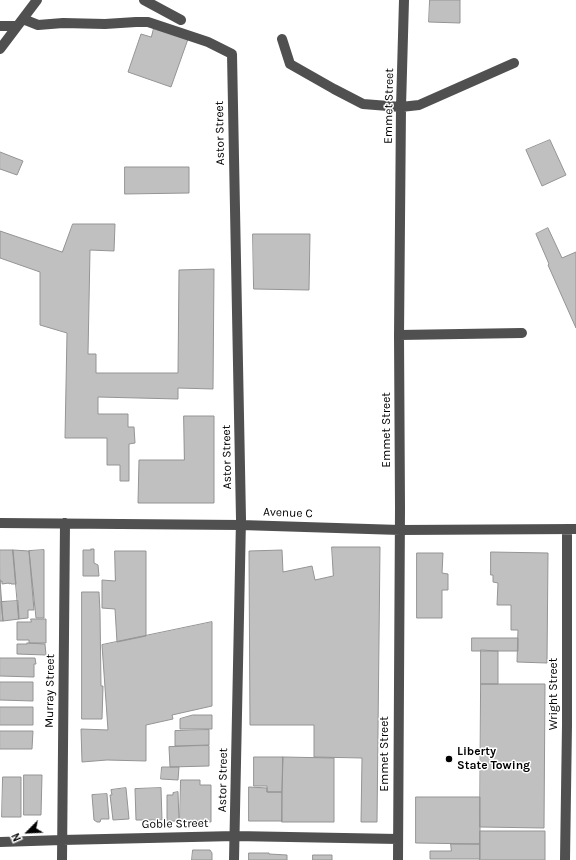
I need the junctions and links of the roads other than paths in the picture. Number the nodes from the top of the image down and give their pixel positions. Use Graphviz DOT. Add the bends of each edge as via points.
graph roads {
  1 [pos="37,0"];
  2 [pos="144,0"];
  3 [pos="404,0"];
  4 [pos="181,20"];
  5 [pos="20,23"];
  6 [pos="0,26"];
  7 [pos="282,39"];
  8 [pos="0,49"];
  9 [pos="514,63"];
  10 [pos="401,107"];
  11 [pos="522,333"];
  12 [pos="399,335"];
  13 [pos="0,523"];
  14 [pos="65,523"];
  15 [pos="241,525"];
  16 [pos="572,529"];
  17 [pos="400,530"];
  18 [pos="571,726"];
  19 [pos="235,836"];
  20 [pos="398,839"];
  21 [pos="62,840"];
  22 [pos="0,842"];
  23 [pos="62,860"];
  24 [pos="234,860"];
  25 [pos="398,860"];
  26 [pos="565,860"];
  1 -- 5 [label="street"];
  2 -- 4 [label="street"];
  3 -- 10 [label="street, Emmet Street"];
  5 -- 6 [label="street"];
  5 -- 8 [label="street"];
  5 -- 15 [label="street, Astor Street" via="38,25 148,22 208,42 232,54"];
  7 -- 10 [label="street" via="290,64 363,104"];
  9 -- 10 [label="street" via="419,106"];
  10 -- 12 [label="street, Emmet Street"];
  11 -- 12 [label="street"];
  12 -- 17 [label="street, Emmet Street"];
  13 -- 14 [label="street, Avenue C"];
  14 -- 15 [label="street, Avenue C"];
  14 -- 21 [label="street, Murray Street"];
  15 -- 17 [label="street, Avenue C"];
  15 -- 19 [label="street, Astor Street"];
  16 -- 17 [label="street, Avenue C"];
  16 -- 18 [label="street, Wright Street"];
  17 -- 20 [label="street, Emmet Street"];
  18 -- 26 [label="street, Wright Street"];
  19 -- 20 [label="street, Goble Street"];
  19 -- 21 [label="street, Goble Street"];
  19 -- 24 [label="street, Astor Street"];
  20 -- 25 [label="street, Emmet Street"];
  21 -- 22 [label="street, Goble Street"];
  21 -- 23 [label="street, Murray Street"];
}
